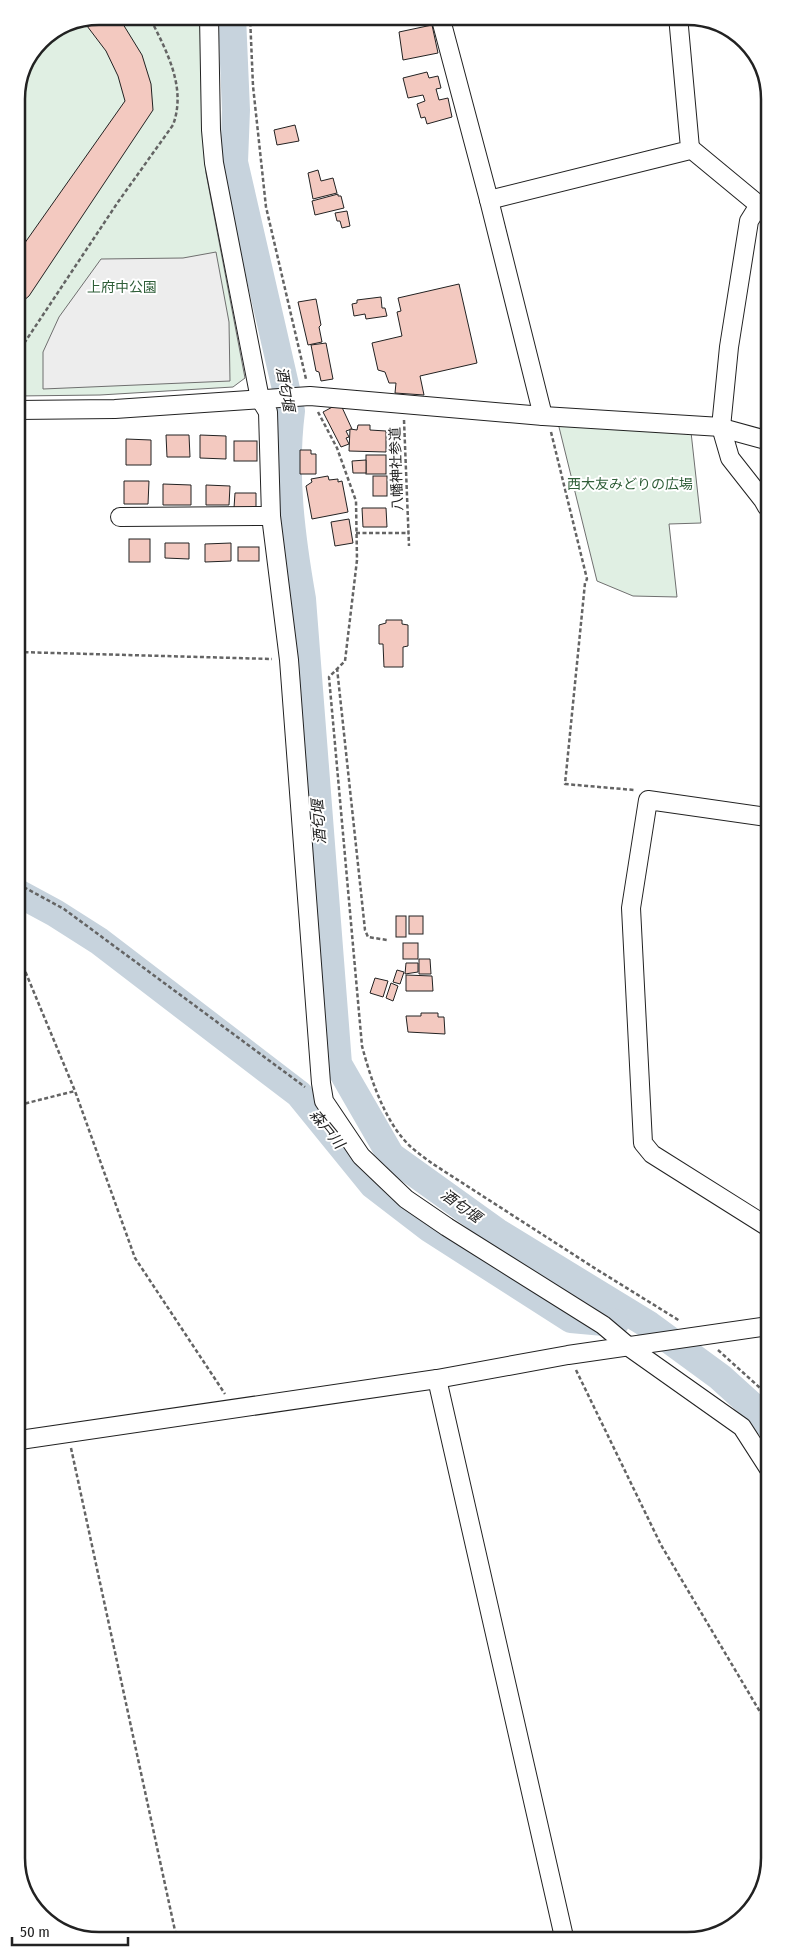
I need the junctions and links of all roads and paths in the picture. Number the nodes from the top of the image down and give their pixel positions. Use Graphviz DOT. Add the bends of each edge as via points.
graph roads {
  1 [pos="154,25"];
  2 [pos="209,25"];
  3 [pos="250,25"];
  4 [pos="442,25"];
  5 [pos="679,25"];
  6 [pos="690,148"];
  7 [pos="489,200"];
  8 [pos="761,203"];
  9 [pos="761,205"];
  10 [pos="25,342"];
  11 [pos="310,396"];
  12 [pos="260,399"];
  13 [pos="403,404"];
  14 [pos="25,410"];
  15 [pos="545,416"];
  16 [pos="722,428"];
  17 [pos="761,439"];
  18 [pos="761,497"];
  19 [pos="271,516"];
  20 [pos="120,517"];
  21 [pos="408,533"];
  22 [pos="356,534"];
  23 [pos="409,546"];
  24 [pos="25,652"];
  25 [pos="289,660"];
  26 [pos="337,668"];
  27 [pos="648,800"];
  28 [pos="761,816"];
  29 [pos="25,888"];
  30 [pos="387,940"];
  31 [pos="25,971"];
  32 [pos="75,1091"];
  33 [pos="324,1101"];
  34 [pos="25,1104"];
  35 [pos="761,1223"];
  36 [pos="761,1327"];
  37 [pos="703,1336"];
  38 [pos="629,1347"];
  39 [pos="568,1355"];
  40 [pos="437,1379"];
  41 [pos="761,1389"];
  42 [pos="234,1408"];
  43 [pos="67,1433"];
  44 [pos="25,1439"];
  45 [pos="761,1457"];
  46 [pos="761,1714"];
  47 [pos="175,1932"];
  48 [pos="563,1932"];
  1 -- 10 [label="path" via="175,74 178,113 173,125"];
  2 -- 12 [label="street" via="214,163"];
  3 -- 11 [label="path" via="253,86 266,207"];
  4 -- 7 [label="street"];
  5 -- 6 [label="street"];
  6 -- 7 [label="street"];
  6 -- 8 [label="street"];
  7 -- 15 [label="street"];
  9 -- 16 [label="street" via="749,221 729,347"];
  11 -- 12 [label="street"];
  11 -- 13 [label="street"];
  11 -- 22 [label="path" via="336,448 356,501"];
  12 -- 14 [label="street" via="115,409"];
  12 -- 19 [label="street" via="268,412"];
  13 -- 15 [label="street"];
  13 -- 21 [label="path, 八幡神社参道"];
  15 -- 16 [label="street"];
  15 -- 27 [label="path" via="587,579 565,784 636,790 646,794"];
  16 -- 17 [label="street"];
  16 -- 18 [label="street" via="730,458"];
  19 -- 20 [label="street"];
  19 -- 25 [label="street"];
  21 -- 22 [label="path"];
  21 -- 23 [label="path, 八幡神社参道"];
  22 -- 26 [label="path" via="357,560 345,661"];
  24 -- 25 [label="path"];
  25 -- 33 [label="street"];
  26 -- 30 [label="path" via="365,930 368,938"];
  26 -- 37 [label="path" via="329,677 362,1046 380,1102 410,1146 433,1164"];
  27 -- 28 [label="street"];
  27 -- 35 [label="street" via="631,908 643,1142 652,1154"];
  29 -- 33 [label="path" via="64,910"];
  31 -- 32 [label="path"];
  32 -- 34 [label="path"];
  32 -- 42 [label="path" via="135,1258"];
  33 -- 38 [label="street" via="361,1156 406,1199 603,1325"];
  36 -- 37 [label="street"];
  37 -- 38 [label="street"];
  37 -- 41 [label="path"];
  38 -- 39 [label="street"];
  38 -- 45 [label="street" via="742,1427"];
  39 -- 40 [label="street"];
  39 -- 46 [label="path" via="661,1545"];
  40 -- 42 [label="street"];
  40 -- 48 [label="street"];
  42 -- 43 [label="street"];
  43 -- 44 [label="street"];
  43 -- 47 [label="path"];
}
